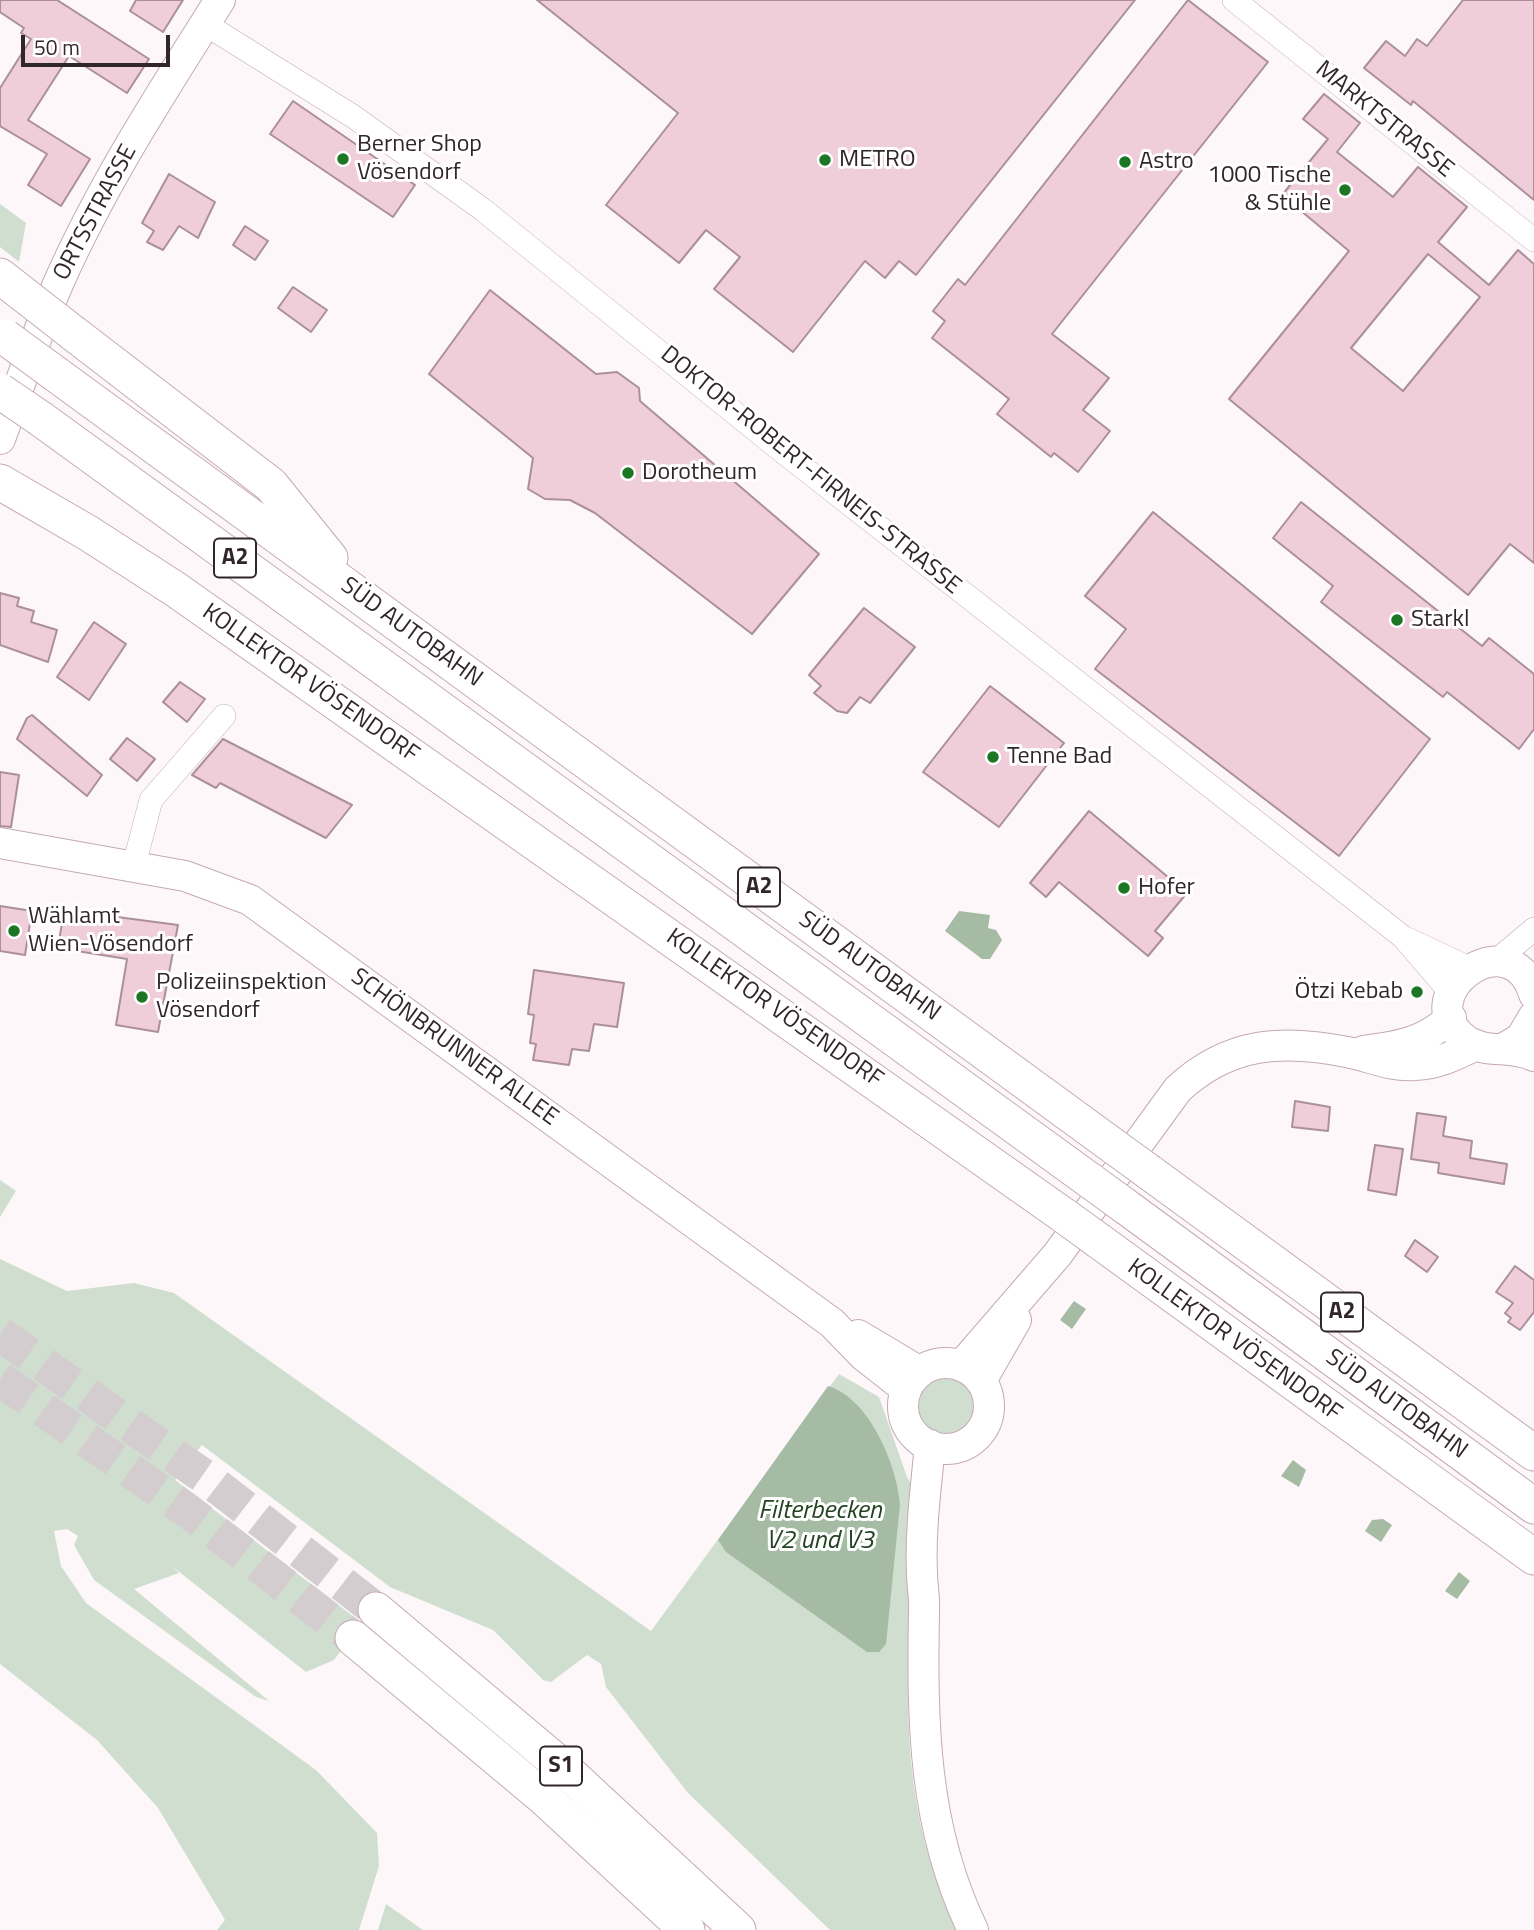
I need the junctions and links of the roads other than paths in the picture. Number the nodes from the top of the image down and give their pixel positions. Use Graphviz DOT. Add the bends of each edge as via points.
graph roads {
  1 [pos="1234,0"];
  2 [pos="212,12"];
  3 [pos="1534,240"];
  4 [pos="12,285"];
  5 [pos="3,335"];
  6 [pos="0,391"];
  7 [pos="0,439"];
  8 [pos="5,488"];
  9 [pos="361,596"];
  10 [pos="224,716"];
  11 [pos="0,843"];
  12 [pos="134,865"];
  13 [pos="1534,929"];
  14 [pos="1403,937"];
  15 [pos="1483,965"];
  16 [pos="1532,979"];
  17 [pos="1451,1006"];
  18 [pos="1534,1016"];
  19 [pos="1476,1045"];
  20 [pos="1506,1047"];
  21 [pos="1349,1052"];
  22 [pos="1534,1056"];
  23 [pos="971,1374"];
  24 [pos="913,1380"];
  25 [pos="941,1447"];
  26 [pos="1534,1453"];
  27 [pos="1534,1506"];
  28 [pos="1534,1557"];
  29 [pos="376,1610"];
  30 [pos="353,1638"];
  31 [pos="687,1930"];
  32 [pos="738,1930"];
  33 [pos="973,1930"];
  1 -- 3 [label="street, MARKTSTRASSE"];
  2 -- 7 [label="main road, ORTSSTRASSE" via="78,242"];
  2 -- 14 [label="street, DOKTOR-ROBERT-FIRNEIS-STRASSE" via="482,209 778,448"];
  4 -- 9 [label="highway, bridge" via="271,485"];
  5 -- 9 [label="highway, SÜD AUTOBAHN / A2, bridge"];
  6 -- 27 [label="highway, SÜD AUTOBAHN / A2, bridge"];
  8 -- 28 [label="highway, KOLLEKTOR VÖSENDORF, bridge" via="175,589 1066,1217"];
  9 -- 26 [label="highway, SÜD AUTOBAHN / A2, bridge"];
  10 -- 12 [label="street" via="151,800"];
  11 -- 12 [label="main road, SCHÖNBRUNNER ALLEE"];
  12 -- 24 [label="main road, SCHÖNBRUNNER ALLEE" via="209,883 250,900 832,1323 864,1356"];
  13 -- 15 [label="street"];
  14 -- 15 [label="street, DOKTOR-ROBERT-FIRNEIS-STRASSE"];
  14 -- 17 [label="street, DOKTOR-ROBERT-FIRNEIS-STRASSE"];
  15 -- 16 [label="main road" via="1516,968"];
  15 -- 17 [label="main road"];
  17 -- 19 [label="main road" via="1464,1038"];
  17 -- 21 [label="main road" via="1426,1038"];
  18 -- 20 [label="main road" via="1527,1031"];
  19 -- 20 [label="main road"];
  19 -- 21 [label="main road" via="1436,1063 1416,1065"];
  20 -- 22 [label="main road"];
  21 -- 23 [label="main road" via="1260,1046 1224,1056 1198,1070 1178,1088"];
  23 -- 24 [label="main road" via="942,1363"];
  23 -- 25 [label="main road" via="988,1399 984,1424 967,1444"];
  24 -- 25 [label="main road" via="903,1409 908,1426 921,1441"];
  25 -- 33 [label="main road" via="924,1608 922,1701 927,1773 943,1850"];
  29 -- 32 [label="highway, S1" via="559,1765"];
  30 -- 31 [label="highway, S1" via="542,1796"];
}
